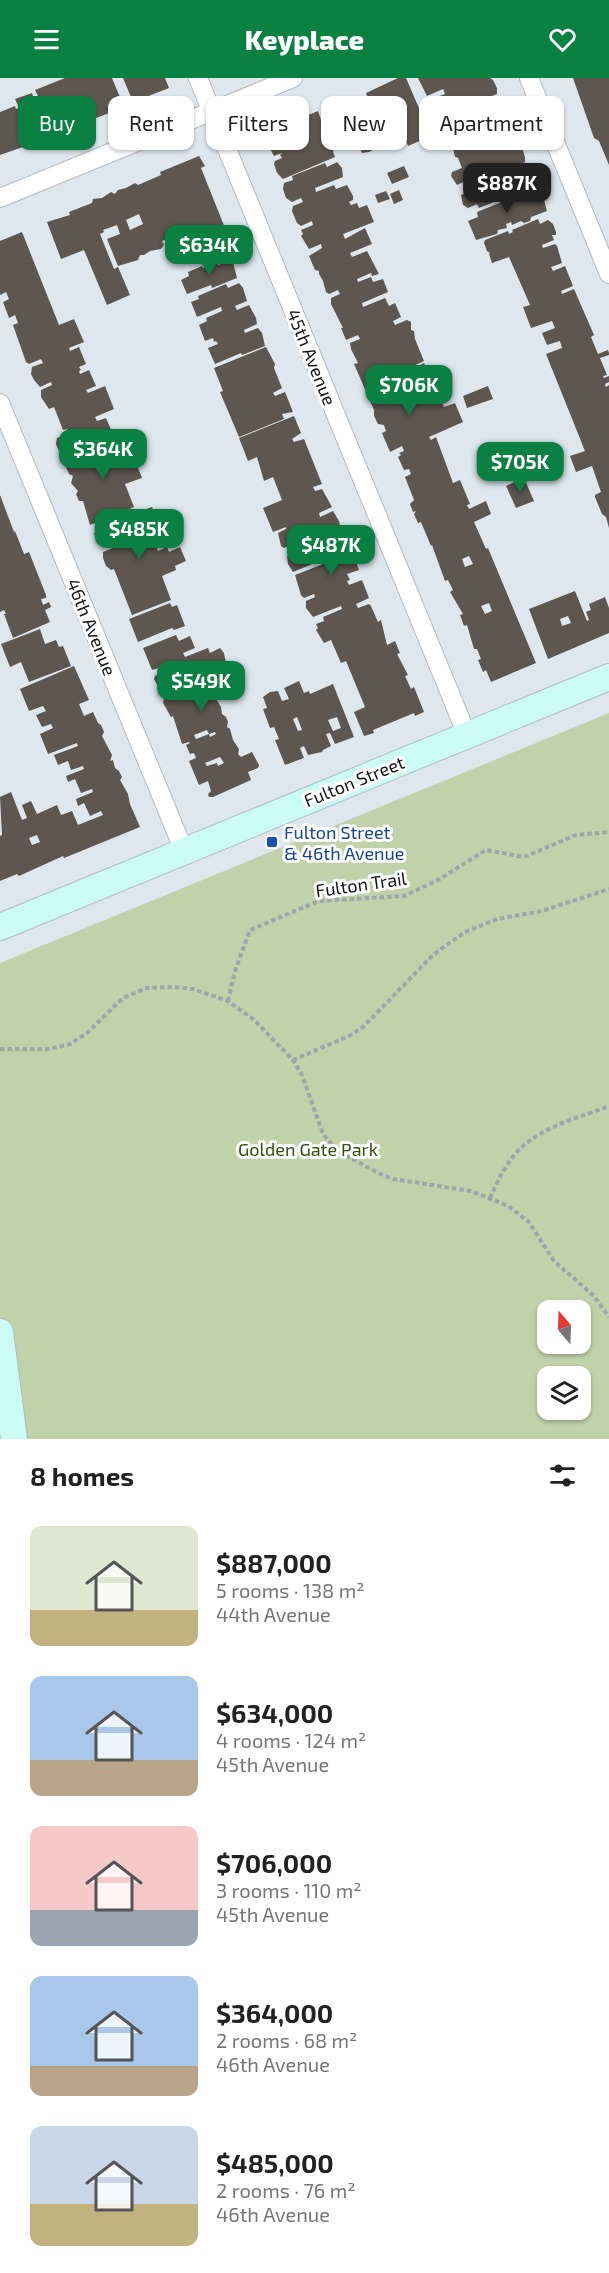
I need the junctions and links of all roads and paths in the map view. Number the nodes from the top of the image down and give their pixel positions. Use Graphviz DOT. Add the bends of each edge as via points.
graph roads {
  1 [pos="198,78"];
  2 [pos="293,78"];
  3 [pos="529,78"];
  4 [pos="250,96"];
  5 [pos="206,99"];
  6 [pos="206,114"];
  7 [pos="227,150"];
  8 [pos="0,198"];
  9 [pos="609,274"];
  10 [pos="0,403"];
  11 [pos="609,677"];
  12 [pos="467,735"];
  13 [pos="609,832"];
  14 [pos="184,851"];
  15 [pos="609,890"];
  16 [pos="0,927"];
  17 [pos="228,1000"];
  18 [pos="0,1049"];
  19 [pos="293,1060"];
  20 [pos="609,1106"];
  21 [pos="490,1198"];
  22 [pos="609,1317"];
  23 [pos="0,1332"];
  24 [pos="14,1439"];
  1 -- 5 [label="street, 45th Avenue"];
  2 -- 4 [label="street"];
  3 -- 9 [label="street"];
  6 -- 8 [label="street"];
  7 -- 12 [label="street, 45th Avenue"];
  10 -- 14 [label="street, 46th Avenue"];
  11 -- 12 [label="main road, Fulton Street"];
  12 -- 14 [label="main road, Fulton Street"];
  13 -- 17 [label="path, Fulton Trail" via="576,835 524,856 486,850 404,896 319,901 250,930"];
  14 -- 16 [label="main road, Fulton Street"];
  15 -- 19 [label="path" via="542,911 497,919 465,932 434,954 363,1027"];
  17 -- 18 [label="path" via="193,989 147,988 123,998 70,1044 49,1049"];
  17 -- 19 [label="path" via="254,1019"];
  19 -- 21 [label="path" via="323,1134 338,1150 393,1179"];
  20 -- 21 [label="path" via="543,1132 522,1147 499,1178"];
  21 -- 22 [label="path" via="529,1222 554,1261 594,1296"];
  23 -- 24 [label="main road"];
}
